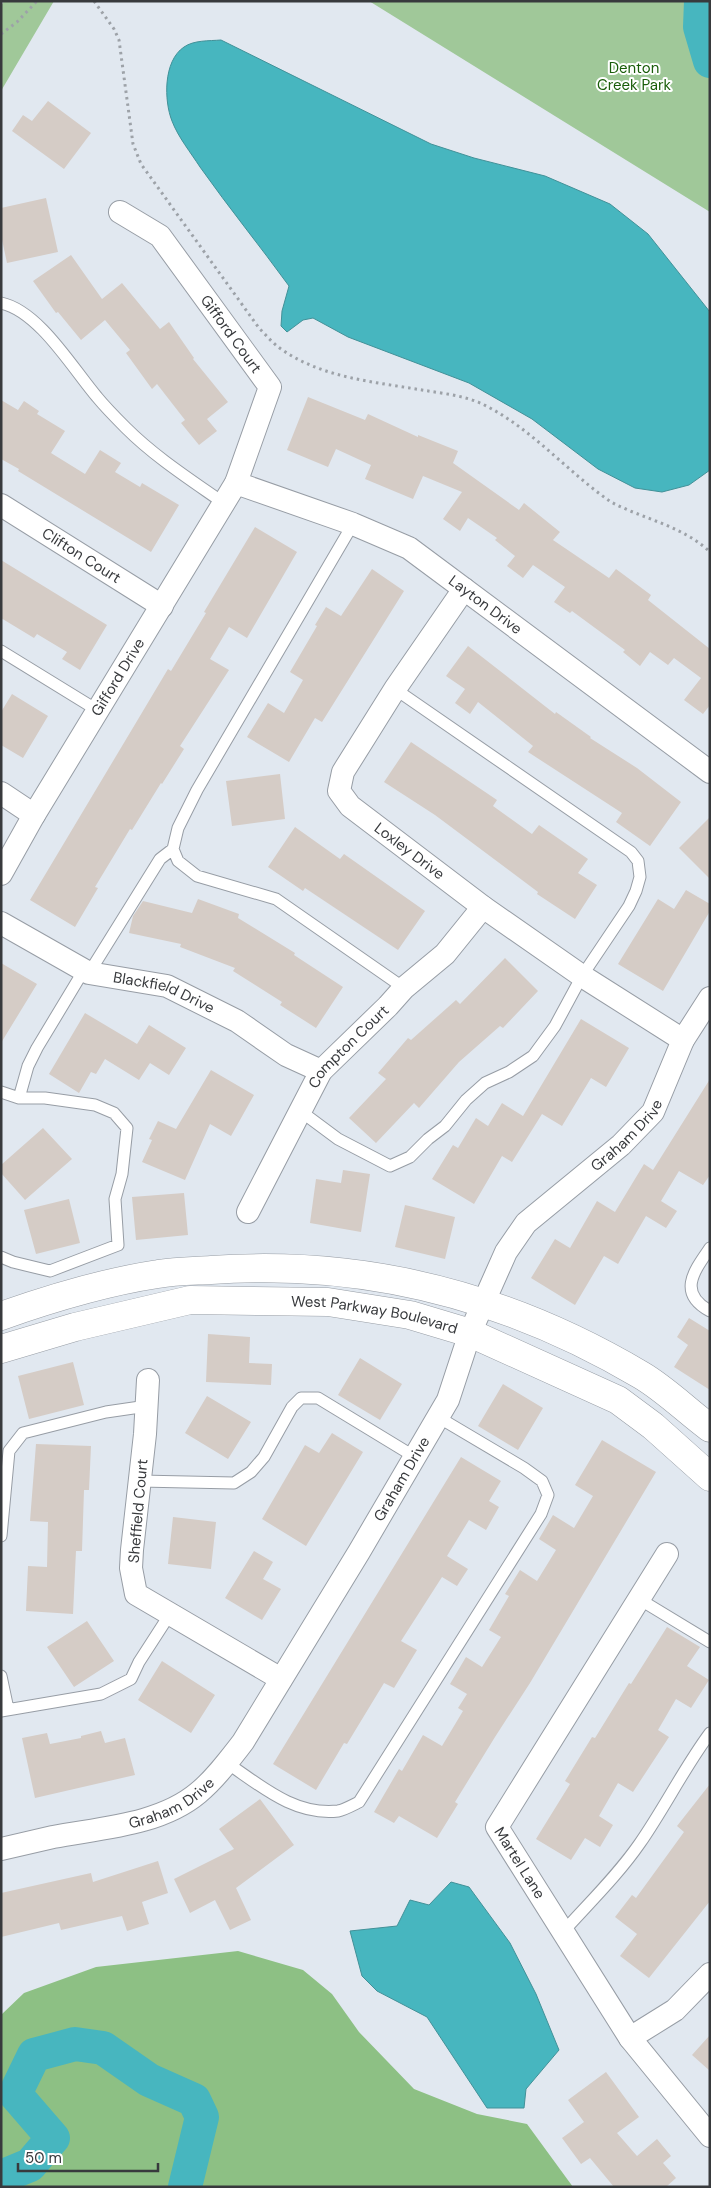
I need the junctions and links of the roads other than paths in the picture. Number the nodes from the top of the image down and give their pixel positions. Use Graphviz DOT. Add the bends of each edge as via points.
graph roads {
  1 [pos="120,212"];
  2 [pos="1,303"];
  3 [pos="236,483"];
  4 [pos="225,504"];
  5 [pos="1,505"];
  6 [pos="353,524"];
  7 [pos="464,590"];
  8 [pos="162,606"];
  9 [pos="1,652"];
  10 [pos="395,689"];
  11 [pos="97,710"];
  12 [pos="710,772"];
  13 [pos="1,793"];
  14 [pos="34,815"];
  15 [pos="173,849"];
  16 [pos="1,874"];
  17 [pos="483,907"];
  18 [pos="1,923"];
  19 [pos="86,971"];
  20 [pos="582,976"];
  21 [pos="404,988"];
  22 [pos="710,998"];
  23 [pos="683,1040"];
  24 [pos="320,1071"];
  25 [pos="1,1092"];
  26 [pos="19,1098"];
  27 [pos="298,1110"];
  28 [pos="248,1212"];
  29 [pos="710,1248"];
  30 [pos="1,1257"];
  31 [pos="484,1302"];
  32 [pos="710,1311"];
  33 [pos="1,1316"];
  34 [pos="470,1333"];
  35 [pos="1,1349"];
  36 [pos="148,1380"];
  37 [pos="146,1406"];
  38 [pos="438,1417"];
  39 [pos="710,1428"];
  40 [pos="415,1457"];
  41 [pos="709,1474"];
  42 [pos="140,1480"];
  43 [pos="1,1536"];
  44 [pos="668,1554"];
  45 [pos="639,1599"];
  46 [pos="170,1614"];
  47 [pos="710,1642"];
  48 [pos="1,1676"];
  49 [pos="281,1679"];
  50 [pos="5,1710"];
  51 [pos="710,1733"];
  52 [pos="227,1763"];
  53 [pos="1,1848"];
  54 [pos="563,1932"];
  55 [pos="710,1974"];
  56 [pos="630,2038"];
  57 [pos="710,2136"];
  1 -- 3 [label="street, Gifford Court" via="160,236 270,387"];
  2 -- 4 [label="lane" via="21,311 63,352 97,397 149,450"];
  3 -- 4 [label="street, Gifford Drive"];
  3 -- 6 [label="street, Layton Drive"];
  4 -- 8 [label="street, Gifford Drive"];
  5 -- 8 [label="street, Clifton Court"];
  6 -- 7 [label="street, Layton Drive" via="408,548"];
  6 -- 15 [label="lane" via="197,790 178,828"];
  7 -- 10 [label="street, Loxley Drive"];
  7 -- 12 [label="street, Layton Drive"];
  8 -- 11 [label="street, Gifford Drive"];
  9 -- 11 [label="lane"];
  10 -- 17 [label="street, Loxley Drive" via="342,772 339,791 350,806"];
  10 -- 20 [label="lane" via="631,852 638,861 640,877 629,906"];
  11 -- 14 [label="street, Gifford Drive"];
  13 -- 14 [label="street"];
  14 -- 16 [label="street, Gifford Drive"];
  15 -- 19 [label="lane" via="160,860"];
  15 -- 21 [label="lane" via="178,861 197,876 276,898"];
  17 -- 20 [label="street, Loxley Drive"];
  17 -- 21 [label="street, Compton Court" via="445,954"];
  18 -- 19 [label="street, Blackfield Drive"];
  19 -- 24 [label="street, Blackfield Drive" via="168,986 238,1021 286,1056"];
  19 -- 26 [label="lane" via="37,1048"];
  20 -- 23 [label="street, Loxley Drive"];
  20 -- 27 [label="lane" via="555,1026 532,1056 485,1084 410,1157 390,1166 338,1139"];
  21 -- 24 [label="street, Compton Court"];
  22 -- 23 [label="street, Graham Drive"];
  23 -- 31 [label="street, Graham Drive" via="653,1112 621,1145 526,1223 506,1252"];
  24 -- 27 [label="street, Compton Court"];
  25 -- 26 [label="lane"];
  26 -- 30 [label="lane" via="95,1104 114,1113 127,1128 122,1174 115,1199 118,1245 50,1271"];
  27 -- 28 [label="street, Compton Court"];
  29 -- 32 [label="lane" via="692,1274 691,1291 701,1306"];
  31 -- 33 [label="street" via="406,1281 333,1270 245,1268 158,1274 56,1297"];
  31 -- 34 [label="street, Graham Drive"];
  31 -- 39 [label="street" via="565,1334 643,1376"];
  34 -- 35 [label="street, West Parkway Boulevard" via="410,1315 328,1302 190,1300 75,1327"];
  34 -- 38 [label="street, Graham Drive" via="448,1400"];
  34 -- 41 [label="street, West Parkway Boulevard" via="618,1400"];
  36 -- 37 [label="street, Sheffield Court"];
  37 -- 42 [label="street, Sheffield Court"];
  37 -- 43 [label="lane" via="106,1412 23,1433 10,1451"];
  38 -- 40 [label="street, Graham Drive"];
  38 -- 52 [label="lane" via="542,1481 548,1495 541,1514 359,1802 339,1811 314,1810 285,1802"];
  40 -- 42 [label="lane" via="318,1398 302,1398 292,1408 252,1472 234,1483"];
  40 -- 49 [label="street, Graham Drive"];
  42 -- 46 [label="street, Sheffield Court" via="132,1568 136,1594"];
  44 -- 45 [label="street, Martel Lane"];
  45 -- 47 [label="lane"];
  45 -- 54 [label="street, Martel Lane" via="497,1827"];
  46 -- 49 [label="street, Sheffield Court"];
  46 -- 50 [label="lane" via="131,1678 101,1694"];
  48 -- 50 [label="lane"];
  49 -- 52 [label="street, Graham Drive"];
  51 -- 54 [label="lane" via="640,1843"];
  52 -- 53 [label="street, Graham Drive" via="197,1794 171,1810 116,1827"];
  54 -- 56 [label="street, Martel Lane"];
  55 -- 56 [label="street" via="675,2010"];
  56 -- 57 [label="street, Martel Lane"];
}
